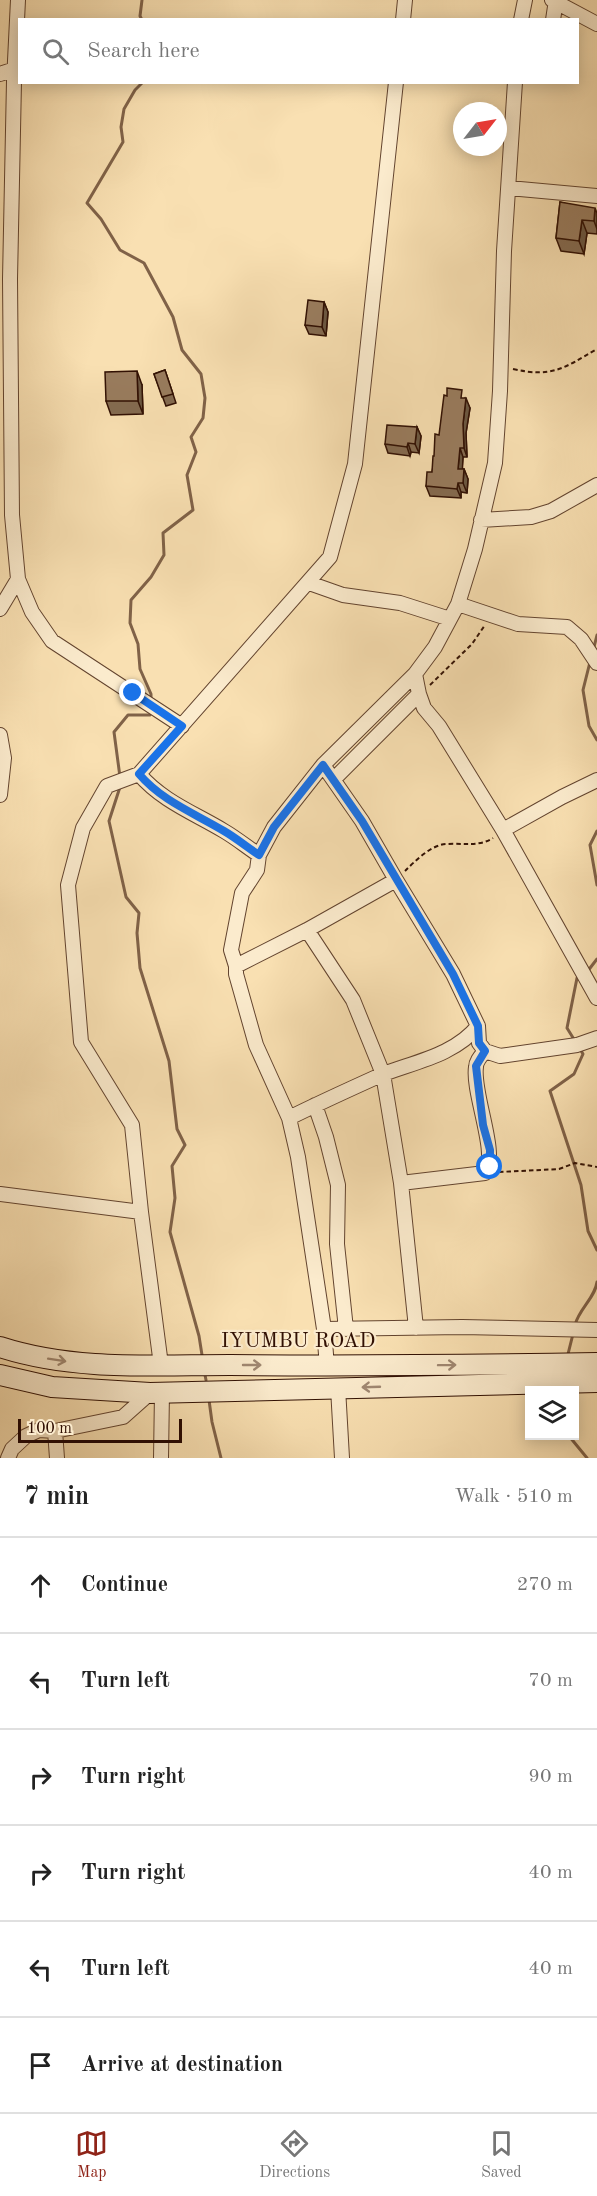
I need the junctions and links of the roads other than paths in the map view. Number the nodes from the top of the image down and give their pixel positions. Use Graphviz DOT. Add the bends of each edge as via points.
graph roads {
  1 [pos="18,0"];
  2 [pos="405,0"];
  3 [pos="525,0"];
  4 [pos="554,0"];
  5 [pos="403,18"];
  6 [pos="521,18"];
  7 [pos="553,18"];
  8 [pos="597,24"];
  9 [pos="15,69"];
  10 [pos="0,74"];
  11 [pos="396,84"];
  12 [pos="515,84"];
  13 [pos="509,188"];
  14 [pos="597,196"];
  15 [pos="597,485"];
  16 [pos="481,520"];
  17 [pos="18,579"];
  18 [pos="309,583"];
  19 [pos="458,604"];
  20 [pos="0,609"];
  21 [pos="450,619"];
  22 [pos="597,663"];
  23 [pos="415,674"];
  24 [pos="419,694"];
  25 [pos="182,726"];
  26 [pos="0,735"];
  27 [pos="323,765"];
  28 [pos="139,774"];
  29 [pos="334,779"];
  30 [pos="597,780"];
  31 [pos="0,795"];
  32 [pos="503,830"];
  33 [pos="259,855"];
  34 [pos="396,880"];
  35 [pos="307,930"];
  36 [pos="236,966"];
  37 [pos="597,998"];
  38 [pos="478,1026"];
  39 [pos="597,1038"];
  40 [pos="485,1051"];
  41 [pos="383,1074"];
  42 [pos="315,1105"];
  43 [pos="289,1118"];
  44 [pos="401,1183"];
  45 [pos="0,1194"];
  46 [pos="141,1212"];
  47 [pos="416,1328"];
  48 [pos="324,1329"];
  49 [pos="345,1329"];
  50 [pos="597,1330"];
  51 [pos="0,1347"];
  52 [pos="597,1363"];
  53 [pos="161,1365"];
  54 [pos="327,1366"];
  55 [pos="0,1375"];
  56 [pos="597,1382"];
  57 [pos="338,1388"];
  58 [pos="156,1393"];
  59 [pos="55,1431"];
  60 [pos="8,1458"];
  61 [pos="57,1458"];
  62 [pos="161,1458"];
  63 [pos="342,1458"];
  1 -- 9 [label="street"];
  2 -- 5 [label="street"];
  3 -- 6 [label="street"];
  4 -- 7 [label="street"];
  4 -- 8 [label="street"];
  9 -- 10 [label="street"];
  9 -- 17 [label="street" via="10,279 12,515"];
  11 -- 18 [label="street" via="354,464 330,557"];
  12 -- 13 [label="street"];
  13 -- 14 [label="street"];
  13 -- 16 [label="street" via="495,463"];
  15 -- 16 [label="street" via="551,511 531,517"];
  16 -- 19 [label="street"];
  17 -- 20 [label="street"];
  17 -- 25 [label="street" via="32,612 52,641"];
  18 -- 21 [label="street" via="343,595 400,603"];
  18 -- 25 [label="street"];
  19 -- 21 [label="street"];
  19 -- 22 [label="street" via="518,624 567,627"];
  21 -- 23 [label="street"];
  23 -- 24 [label="street"];
  23 -- 27 [label="street"];
  24 -- 29 [label="street"];
  24 -- 32 [label="street" via="424,708"];
  25 -- 28 [label="street"];
  26 -- 31 [label="street" via="4,758"];
  27 -- 29 [label="street"];
  27 -- 33 [label="street" via="274,827"];
  28 -- 33 [label="street" via="172,803 224,830"];
  28 -- 46 [label="street" via="107,786 83,828 68,885 81,1042 132,1125"];
  29 -- 34 [label="street"];
  30 -- 32 [label="street"];
  32 -- 37 [label="street"];
  33 -- 36 [label="street" via="257,870 242,893 233,934 231,950"];
  34 -- 35 [label="street"];
  34 -- 38 [label="street" via="453,974"];
  35 -- 36 [label="street"];
  35 -- 41 [label="street" via="353,1000"];
  36 -- 43 [label="street" via="256,1044"];
  38 -- 40 [label="street" via="479,1043"];
  38 -- 41 [label="street" via="470,1036 437,1055"];
  39 -- 40 [label="street" via="500,1056"];
  40 -- 44 [label="street" via="476,1066 490,1167 485,1173"];
  41 -- 42 [label="street"];
  41 -- 44 [label="street"];
  42 -- 43 [label="street"];
  42 -- 49 [label="street" via="338,1185 337,1244"];
  43 -- 48 [label="street"];
  44 -- 47 [label="street"];
  45 -- 46 [label="street"];
  46 -- 53 [label="street"];
  47 -- 49 [label="street"];
  47 -- 50 [label="street"];
  48 -- 49 [label="street"];
  48 -- 54 [label="street"];
  51 -- 53 [label="main road, IYUMBU ROAD, one-way" via="83,1364"];
  54 -- 52 [label="main road, IYUMBU ROAD, one-way"];
  53 -- 54 [label="main road, IYUMBU ROAD, one-way"];
  55 -- 58 [label="main road" via="52,1387"];
  56 -- 57 [label="main road, one-way"];
  57 -- 58 [label="main road"];
  57 -- 63 [label="street"];
  58 -- 59 [label="street" via="123,1417"];
  58 -- 62 [label="street"];
  59 -- 60 [label="street" via="39,1430 26,1436"];
  59 -- 61 [label="street"];
}
